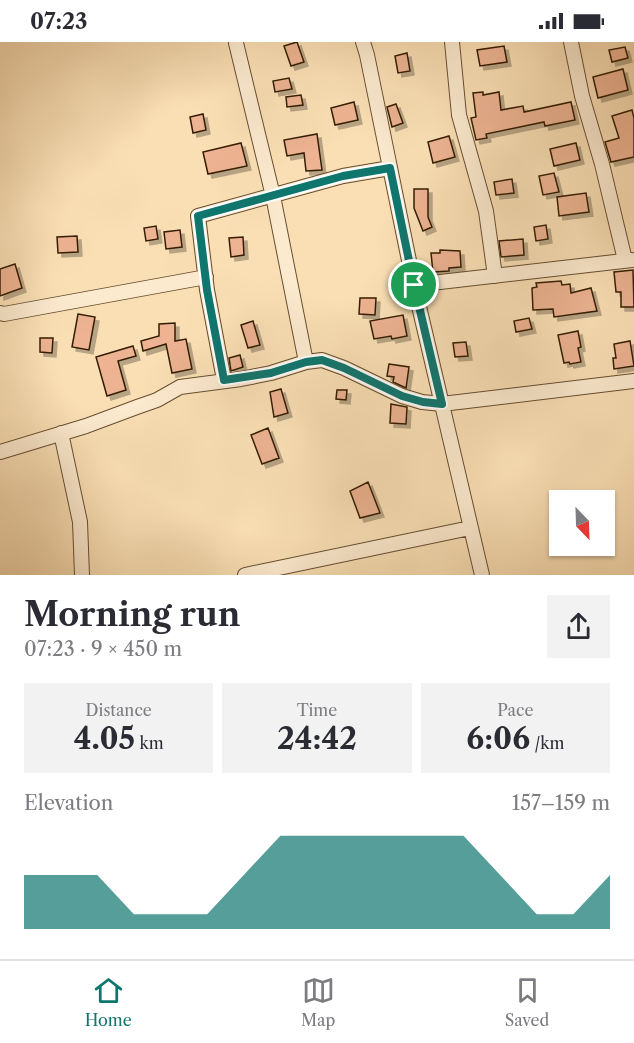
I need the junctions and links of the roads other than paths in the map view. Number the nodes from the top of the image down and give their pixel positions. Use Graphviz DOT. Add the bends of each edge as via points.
graph roads {
  1 [pos="363,42"];
  2 [pos="452,42"];
  3 [pos="571,42"];
  4 [pos="236,43"];
  5 [pos="390,168"];
  6 [pos="273,196"];
  7 [pos="630,260"];
  8 [pos="495,276"];
  9 [pos="206,277"];
  10 [pos="414,285"];
  11 [pos="0,313"];
  12 [pos="306,362"];
  13 [pos="224,380"];
  14 [pos="634,381"];
  15 [pos="442,404"];
  16 [pos="61,433"];
  17 [pos="0,453"];
  18 [pos="470,528"];
  19 [pos="82,575"];
  20 [pos="245,575"];
  21 [pos="482,575"];
  1 -- 5 [label="street"];
  2 -- 8 [label="street" via="459,115 486,211"];
  3 -- 7 [label="street" via="582,96"];
  4 -- 6 [label="street"];
  5 -- 6 [label="street" via="343,176"];
  5 -- 10 [label="street"];
  6 -- 9 [label="street" via="198,216"];
  6 -- 12 [label="street"];
  7 -- 8 [label="street"];
  8 -- 10 [label="street"];
  9 -- 11 [label="street"];
  9 -- 13 [label="street"];
  10 -- 15 [label="street"];
  12 -- 13 [label="street" via="271,373"];
  12 -- 15 [label="street" via="322,360 402,396"];
  13 -- 16 [label="street" via="180,387 157,400"];
  14 -- 15 [label="street"];
  15 -- 18 [label="street"];
  16 -- 17 [label="street"];
  16 -- 19 [label="street" via="80,522"];
  18 -- 20 [label="street"];
  18 -- 21 [label="street"];
}
